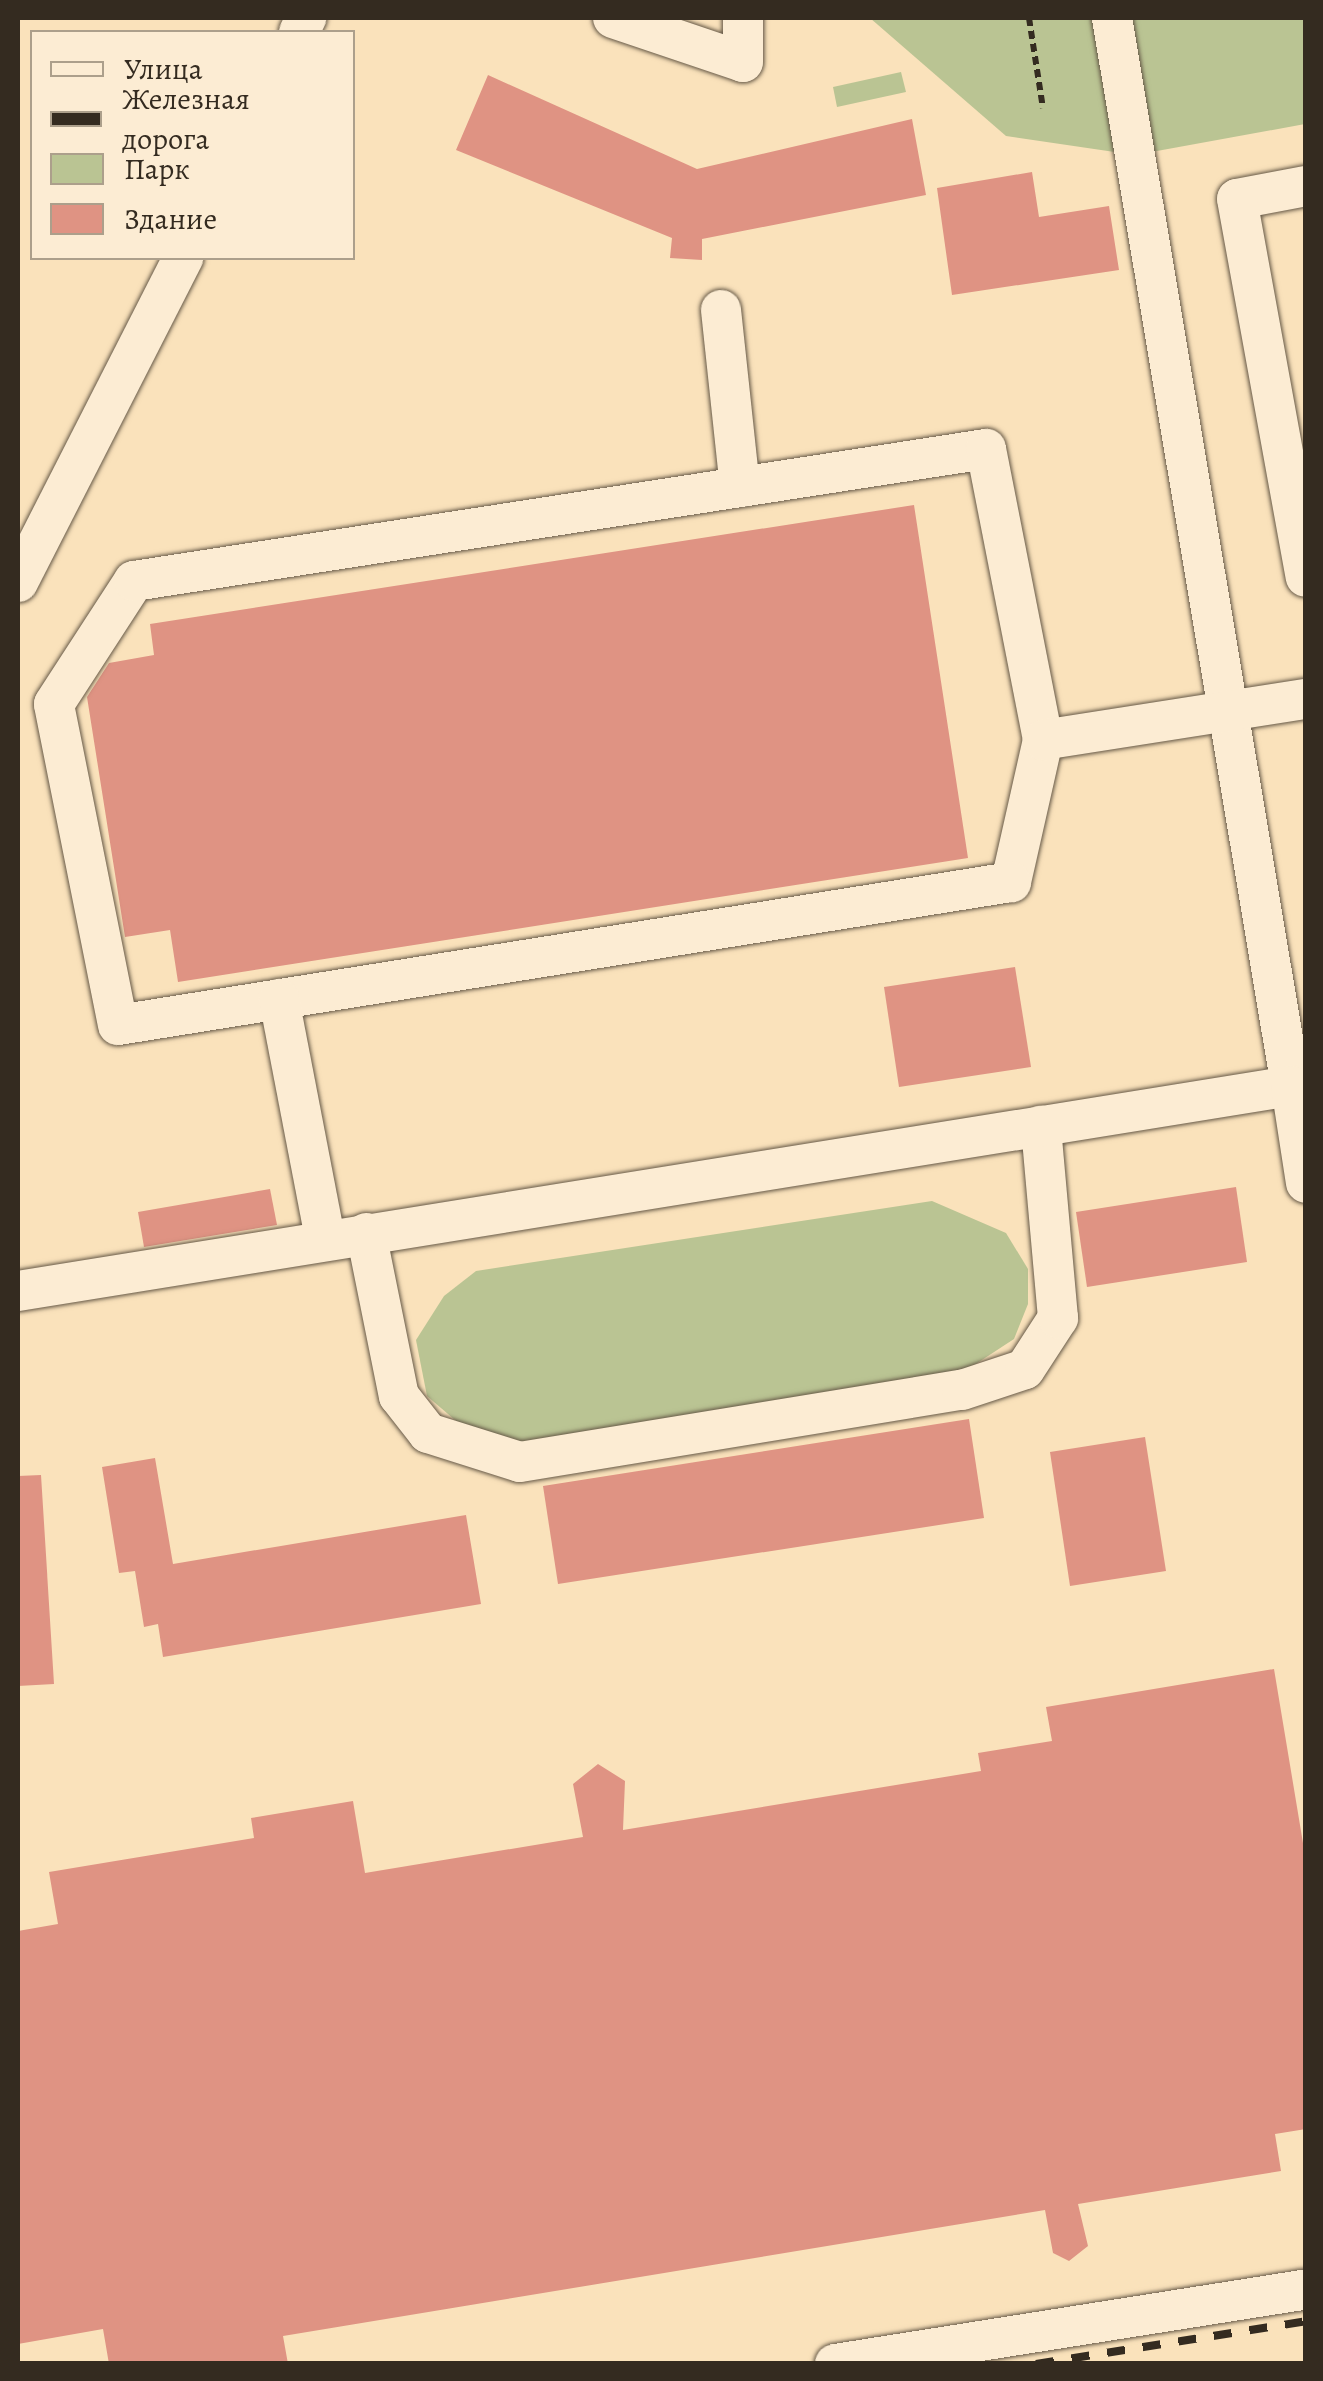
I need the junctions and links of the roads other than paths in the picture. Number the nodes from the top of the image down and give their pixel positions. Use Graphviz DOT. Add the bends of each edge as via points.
graph roads {
  1 [pos="612,18"];
  2 [pos="743,18"];
  3 [pos="1112,18"];
  4 [pos="1306,186"];
  5 [pos="183,260"];
  6 [pos="721,310"];
  7 [pos="740,487"];
  8 [pos="1306,577"];
  9 [pos="18,582"];
  10 [pos="1306,699"];
  11 [pos="1228,710"];
  12 [pos="1043,740"];
  13 [pos="279,1000"];
  14 [pos="1299,1085"];
  15 [pos="1040,1126"];
  16 [pos="1306,1183"];
  17 [pos="366,1233"];
  18 [pos="325,1240"];
  19 [pos="18,1292"];
  20 [pos="1306,2289"];
  21 [pos="835,2364"];
  1 -- 2 [label="street" via="743,62"];
  3 -- 11 [label="street"];
  4 -- 8 [label="street" via="1237,199"];
  5 -- 9 [label="street"];
  6 -- 7 [label="street"];
  7 -- 12 [label="street" via="986,449"];
  7 -- 13 [label="street" via="134,581 54,704 118,1025"];
  10 -- 11 [label="street"];
  11 -- 12 [label="street"];
  11 -- 14 [label="street"];
  12 -- 13 [label="street" via="1011,882"];
  13 -- 18 [label="street"];
  14 -- 15 [label="street"];
  14 -- 16 [label="street"];
  15 -- 17 [label="street"];
  15 -- 17 [label="street" via="1058,1318 1025,1369 962,1390 520,1462 428,1433 399,1396"];
  17 -- 18 [label="street"];
  18 -- 19 [label="street"];
  20 -- 21 [label="street"];
}
